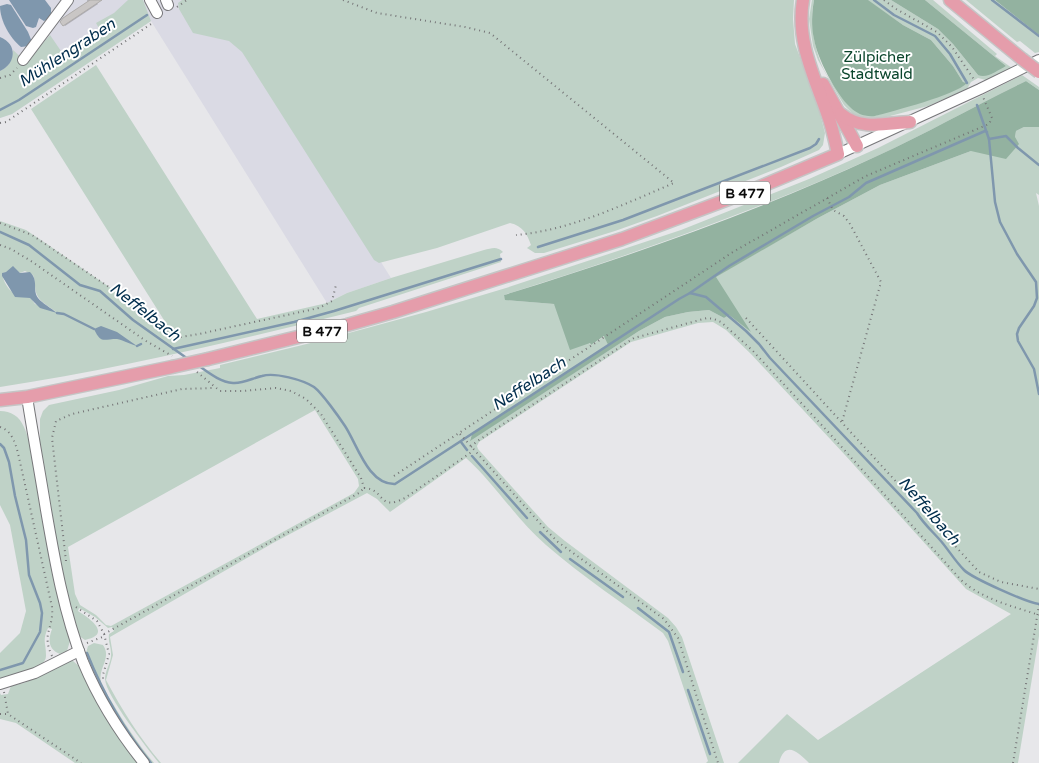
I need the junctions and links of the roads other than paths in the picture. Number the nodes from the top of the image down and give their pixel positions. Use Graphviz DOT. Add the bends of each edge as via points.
graph roads {
  1 [pos="68,0"];
  2 [pos="803,0"];
  3 [pos="950,0"];
  4 [pos="807,56"];
  5 [pos="23,60"];
  6 [pos="1039,60"];
  7 [pos="1039,72"];
  8 [pos="840,112"];
  9 [pos="910,122"];
  10 [pos="857,146"];
  11 [pos="838,154"];
  12 [pos="27,397"];
  13 [pos="0,400"];
  14 [pos="78,649"];
  15 [pos="1,684"];
  16 [pos="144,763"];
  1 -- 5 [label="street"];
  2 -- 4 [label="main road" via="801,24"];
  3 -- 7 [label="main road, bridge"];
  4 -- 8 [label="main road"];
  4 -- 11 [label="main road"];
  6 -- 9 [label="street"];
  8 -- 9 [label="main road" via="852,122 863,125"];
  8 -- 10 [label="main road"];
  9 -- 10 [label="street"];
  10 -- 11 [label="street"];
  11 -- 12 [label="main road, B 477, bridge" via="622,239 393,312 208,359"];
  12 -- 13 [label="main road, B 477"];
  12 -- 14 [label="street" via="58,579"];
  14 -- 15 [label="street" via="22,678"];
  14 -- 16 [label="street" via="114,723"];
}
